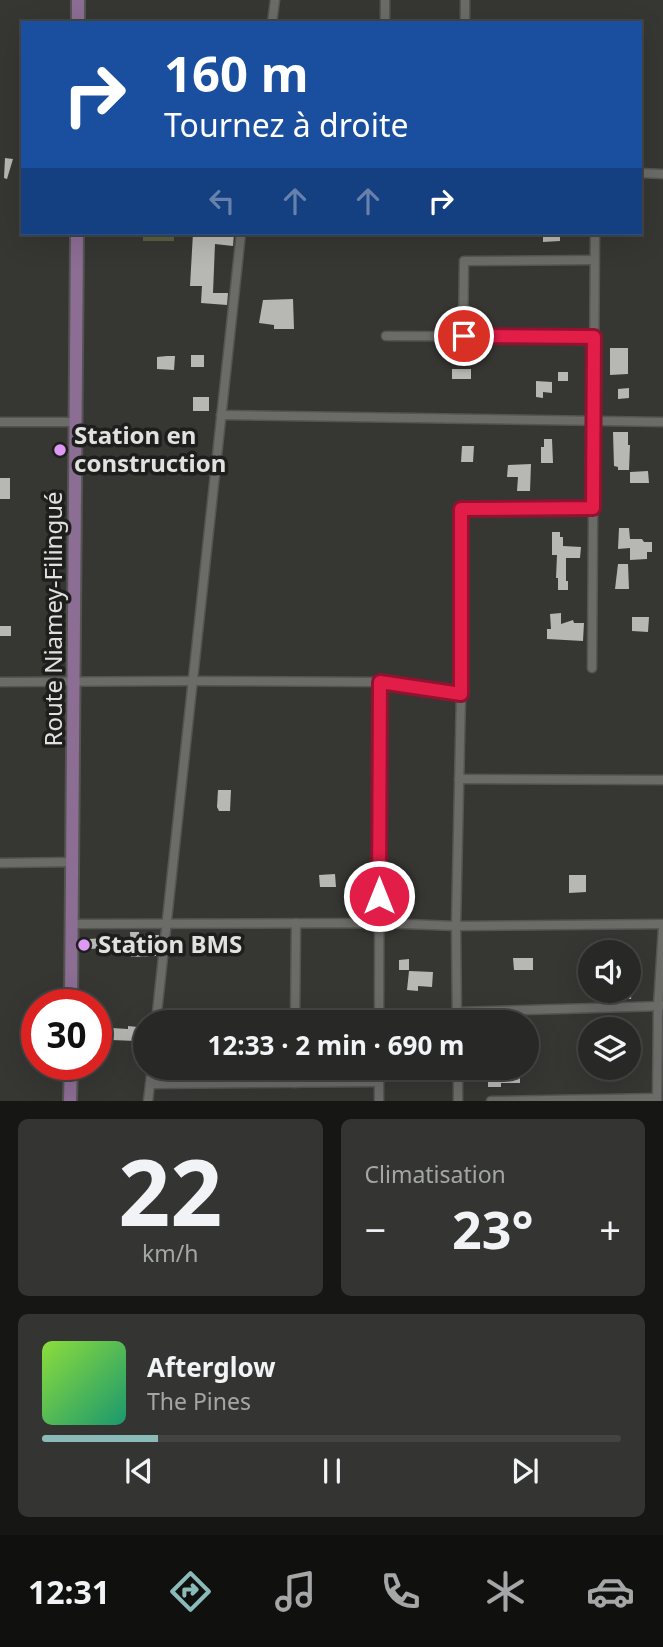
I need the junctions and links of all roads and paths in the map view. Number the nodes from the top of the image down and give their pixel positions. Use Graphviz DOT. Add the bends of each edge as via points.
graph roads {
  1 [pos="78,0"];
  2 [pos="275,0"];
  3 [pos="385,0"];
  4 [pos="465,0"];
  5 [pos="78,21"];
  6 [pos="272,21"];
  7 [pos="385,21"];
  8 [pos="465,21"];
  9 [pos="642,173"];
  10 [pos="663,174"];
  11 [pos="77,235"];
  12 [pos="241,235"];
  13 [pos="594,235"];
  14 [pos="594,260"];
  15 [pos="386,336"];
  16 [pos="464,336"];
  17 [pos="594,337"];
  18 [pos="221,415"];
  19 [pos="593,421"];
  20 [pos="0,422"];
  21 [pos="75,422"];
  22 [pos="663,422"];
  23 [pos="593,508"];
  24 [pos="592,668"];
  25 [pos="193,681"];
  26 [pos="0,682"];
  27 [pos="380,682"];
  28 [pos="74,683"];
  29 [pos="461,694"];
  30 [pos="459,779"];
  31 [pos="663,780"];
  32 [pos="73,862"];
  33 [pos="0,863"];
  34 [pos="167,923"];
  35 [pos="296,923"];
  36 [pos="379,923"];
  37 [pos="72,924"];
  38 [pos="456,926"];
  39 [pos="663,926"];
  40 [pos="71,989"];
  41 [pos="661,1006"];
  42 [pos="157,1010"];
  43 [pos="295,1010"];
  44 [pos="379,1010"];
  45 [pos="457,1010"];
  46 [pos="525,1010"];
  47 [pos="71,1080"];
  48 [pos="150,1080"];
  49 [pos="458,1080"];
  50 [pos="379,1082"];
  51 [pos="295,1083"];
  52 [pos="150,1084"];
  53 [pos="657,1099"];
  54 [pos="70,1101"];
  55 [pos="148,1101"];
  56 [pos="379,1101"];
  57 [pos="458,1101"];
  58 [pos="491,1101"];
  1 -- 5 [label="main road"];
  2 -- 6 [label="street"];
  3 -- 7 [label="street"];
  4 -- 8 [label="street"];
  9 -- 10 [label="street"];
  11 -- 21 [label="main road, Route Niamey-Filingué"];
  12 -- 18 [label="street"];
  13 -- 14 [label="street"];
  14 -- 16 [label="street" via="464,261"];
  14 -- 17 [label="street"];
  15 -- 16 [label="street"];
  16 -- 17 [label="street"];
  17 -- 19 [label="street"];
  18 -- 19 [label="street"];
  18 -- 25 [label="street"];
  19 -- 22 [label="street"];
  19 -- 23 [label="street"];
  20 -- 21 [label="street"];
  21 -- 28 [label="main road, Route Niamey-Filingué"];
  23 -- 24 [label="street"];
  23 -- 29 [label="street" via="461,509"];
  25 -- 27 [label="street"];
  25 -- 28 [label="street"];
  25 -- 34 [label="street"];
  26 -- 28 [label="street"];
  27 -- 29 [label="street"];
  27 -- 36 [label="street"];
  28 -- 32 [label="main road, Route Niamey-Filingué"];
  29 -- 30 [label="street"];
  30 -- 31 [label="street"];
  30 -- 38 [label="street"];
  32 -- 33 [label="street"];
  32 -- 37 [label="main road, Route Niamey-Filingué"];
  34 -- 35 [label="street"];
  34 -- 37 [label="street"];
  34 -- 42 [label="street"];
  35 -- 36 [label="street"];
  35 -- 43 [label="street"];
  36 -- 38 [label="street"];
  36 -- 44 [label="street"];
  37 -- 40 [label="main road, Route Niamey-Filingué"];
  38 -- 39 [label="street"];
  38 -- 45 [label="street"];
  39 -- 41 [label="street"];
  41 -- 46 [label="street"];
  41 -- 53 [label="street"];
  47 -- 54 [label="main road"];
  48 -- 52 [label="street"];
  49 -- 57 [label="street"];
  50 -- 51 [label="street"];
  50 -- 56 [label="street"];
  51 -- 52 [label="street"];
  52 -- 55 [label="street"];
  53 -- 58 [label="street"];
}
